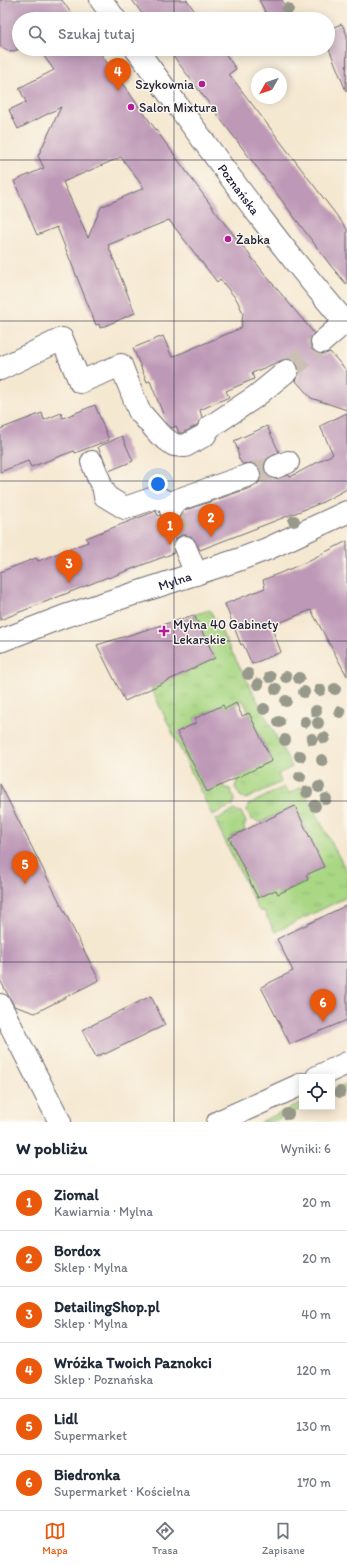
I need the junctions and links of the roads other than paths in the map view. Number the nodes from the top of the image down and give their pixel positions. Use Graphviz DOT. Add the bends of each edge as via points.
graph roads {
  1 [pos="101,0"];
  2 [pos="110,12"];
  3 [pos="141,56"];
  4 [pos="346,323"];
  5 [pos="322,342"];
  6 [pos="0,369"];
  7 [pos="287,371"];
  8 [pos="249,475"];
  9 [pos="98,478"];
  10 [pos="347,512"];
  11 [pos="185,547"];
  12 [pos="196,574"];
  13 [pos="0,641"];
  14 [pos="0,1005"];
  15 [pos="347,1063"];
  16 [pos="323,1074"];
  17 [pos="299,1085"];
  18 [pos="60,1122"];
  19 [pos="218,1122"];
  1 -- 2 [label="street"];
  3 -- 4 [label="street, Poznańska" via="250,205"];
  4 -- 5 [label="street"];
  6 -- 7 [label="street" via="62,340 80,382 120,366 139,411 160,435 174,445 186,446 205,435 210,427 255,397"];
  8 -- 9 [label="street" via="170,507 158,497 125,508 105,496"];
  10 -- 12 [label="street, Mylna" via="260,552"];
  11 -- 12 [label="street"];
  12 -- 13 [label="street, Mylna" via="65,616"];
  14 -- 18 [label="street"];
  15 -- 16 [label="street"];
  17 -- 19 [label="street"];
}
